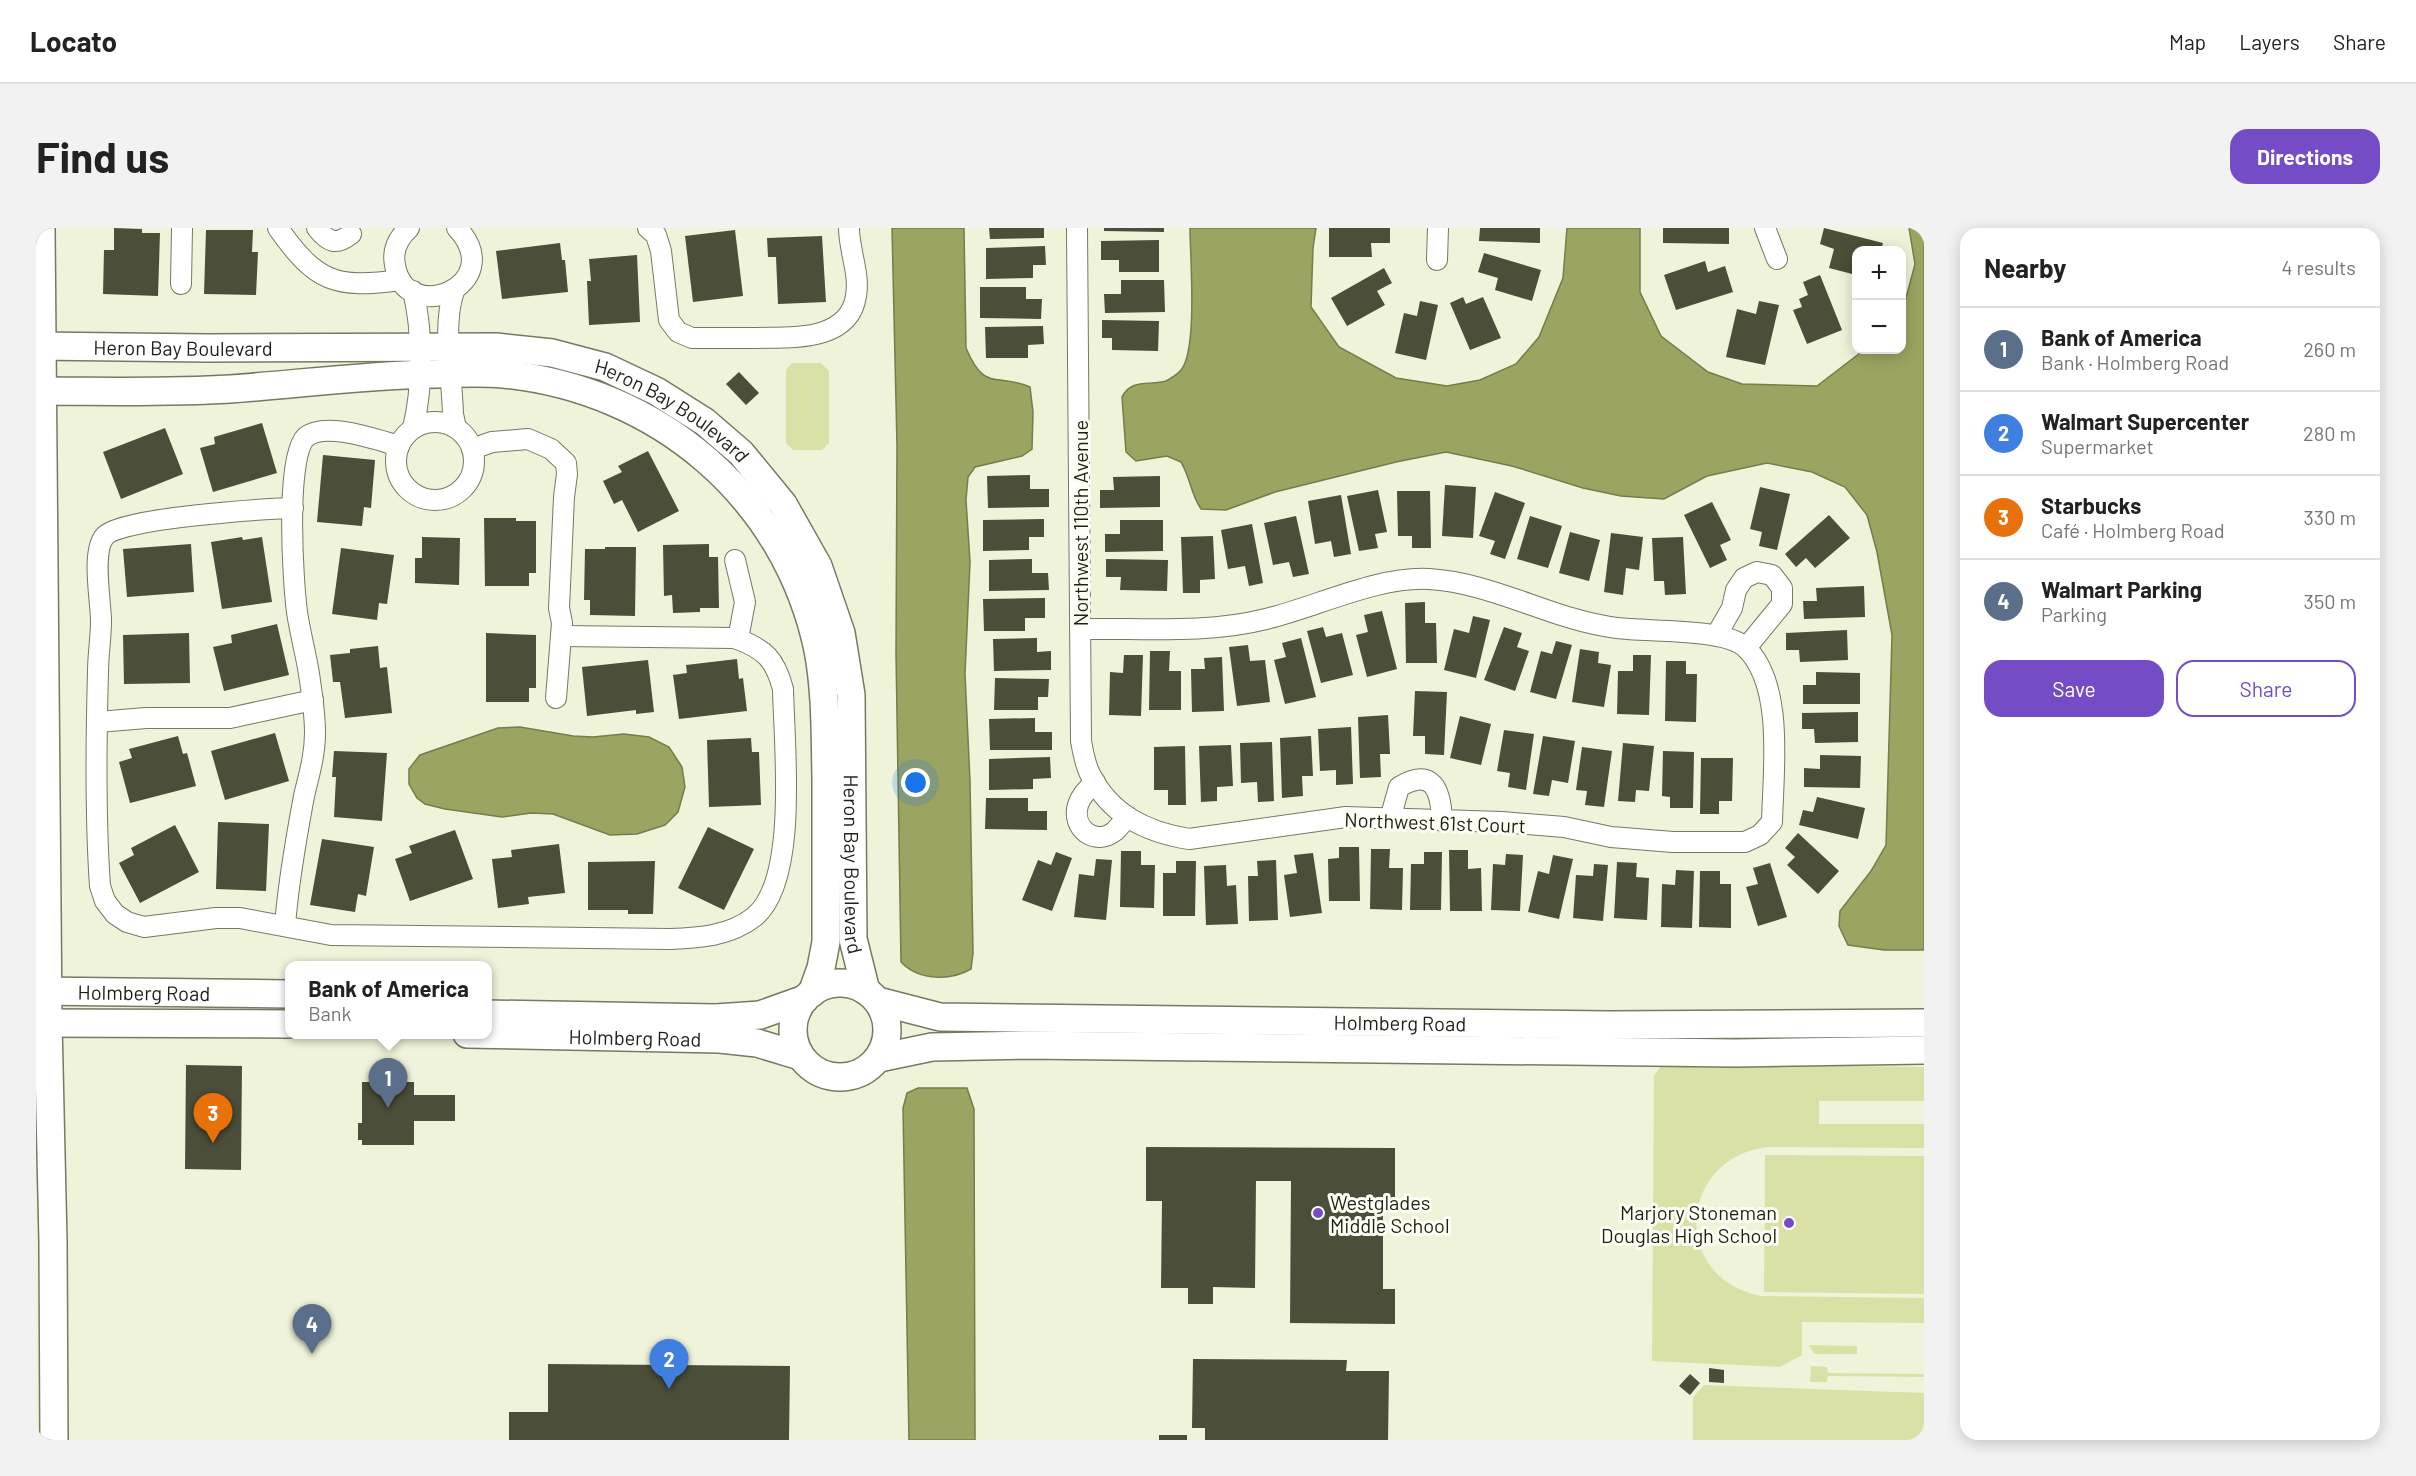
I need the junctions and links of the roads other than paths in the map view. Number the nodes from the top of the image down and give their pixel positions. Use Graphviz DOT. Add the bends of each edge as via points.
graph roads {
  1 [pos="41,228"];
  2 [pos="182,228"];
  3 [pos="278,228"];
  4 [pos="317,228"];
  5 [pos="409,228"];
  6 [pos="648,228"];
  7 [pos="849,228"];
  8 [pos="1077,228"];
  9 [pos="1438,228"];
  10 [pos="1766,228"];
  11 [pos="465,231"];
  12 [pos="351,234"];
  13 [pos="1777,258"];
  14 [pos="1437,260"];
  15 [pos="181,284"];
  16 [pos="406,285"];
  17 [pos="454,291"];
  18 [pos="39,346"];
  19 [pos="419,346"];
  20 [pos="449,347"];
  21 [pos="452,373"];
  22 [pos="419,374"];
  23 [pos="39,391"];
  24 [pos="456,428"];
  25 [pos="413,429"];
  26 [pos="399,446"];
  27 [pos="472,449"];
  28 [pos="293,508"];
  29 [pos="735,560"];
  30 [pos="1081,629"];
  31 [pos="561,636"];
  32 [pos="738,639"];
  33 [pos="556,698"];
  34 [pos="313,700"];
  35 [pos="98,723"];
  36 [pos="1095,782"];
  37 [pos="1121,812"];
  38 [pos="1390,819"];
  39 [pos="1442,821"];
  40 [pos="285,926"];
  41 [pos="42,991"];
  42 [pos="285,994"];
  43 [pos="808,996"];
  44 [pos="872,996"];
  45 [pos="492,1014"];
  46 [pos="42,1023"];
  47 [pos="1924,1023"];
  48 [pos="285,1024"];
  49 [pos="492,1035"];
  50 [pos="1924,1050"];
  51 [pos="800,1056"];
  52 [pos="879,1059"];
  53 [pos="54,1440"];
  1 -- 18 [label="street"];
  2 -- 15 [label="street"];
  3 -- 16 [label="street" via="313,271 335,281"];
  4 -- 12 [label="street" via="334,243"];
  5 -- 16 [label="street" via="396,245 394,256 395,268"];
  6 -- 7 [label="street" via="656,235 662,251 669,320 678,332 692,338 796,338 838,326 850,314 856,297 857,275"];
  8 -- 30 [label="street, Northwest 110th Avenue"];
  9 -- 14 [label="street"];
  10 -- 13 [label="street"];
  11 -- 17 [label="street" via="470,266"];
  16 -- 17 [label="street" via="431,297"];
  16 -- 19 [label="street" via="418,315"];
  17 -- 20 [label="street" via="448,307"];
  18 -- 19 [label="street, Heron Bay Boulevard"];
  18 -- 23 [label="street"];
  19 -- 20 [label="street, Heron Bay Boulevard"];
  19 -- 22 [label="street"];
  20 -- 21 [label="street"];
  20 -- 44 [label="street, Heron Bay Boulevard" via="552,353 605,367 656,391 705,422 741,453 783,504 832,601 848,668 853,939"];
  21 -- 22 [label="street, Heron Bay Boulevard"];
  21 -- 24 [label="street"];
  21 -- 43 [label="street, Heron Bay Boulevard" via="551,380 600,395 647,417 682,439 720,471 750,503 776,541 810,619 824,698 826,942 821,968"];
  22 -- 23 [label="street, Heron Bay Boulevard" via="207,390"];
  22 -- 25 [label="street"];
  23 -- 41 [label="street"];
  24 -- 25 [label="street" via="435,422"];
  24 -- 27 [label="street"];
  25 -- 26 [label="street"];
  26 -- 27 [label="street" via="398,472 409,489 426,499 453,495 463,487 471,476"];
  26 -- 28 [label="street" via="352,433 318,432 308,436 300,445 295,464"];
  27 -- 31 [label="street" via="492,442 528,440 551,449 566,463"];
  28 -- 34 [label="street" via="297,612"];
  28 -- 35 [label="street" via="145,522 118,527 105,535 99,560"];
  29 -- 32 [label="street" via="745,602"];
  30 -- 36 [label="street, Northwest 110th Avenue" via="1081,741 1088,772"];
  30 -- 39 [label="street, Northwest 61st Court" via="1229,627 1389,582 1427,579 1474,585 1593,626 1733,641 1759,667 1774,721 1772,822 1760,835 1745,842 1673,842 1611,837 1564,827"];
  31 -- 32 [label="street"];
  31 -- 33 [label="street"];
  32 -- 40 [label="street" via="770,657 783,689 785,837 781,863 766,904 743,925 700,938 670,939 332,935"];
  34 -- 35 [label="street" via="230,718 146,717"];
  34 -- 40 [label="street" via="312,766 297,833"];
  35 -- 40 [label="street" via="100,886 115,914 144,927 216,918"];
  36 -- 37 [label="street, Northwest 110th Avenue"];
  36 -- 37 [label="street" via="1084,792 1077,810 1085,832 1099,838 1108,835"];
  37 -- 38 [label="street, Northwest 61st Court" via="1163,835 1189,839 1346,818"];
  38 -- 39 [label="street, Northwest 61st Court"];
  38 -- 39 [label="street" via="1399,787 1422,780 1436,786 1440,794"];
  41 -- 42 [label="street, Holmberg Road"];
  41 -- 46 [label="street"];
  43 -- 44 [label="street" via="822,987 844,983"];
  43 -- 45 [label="street, Holmberg Road" via="760,1015 716,1018"];
  43 -- 51 [label="street" via="794,1021 795,1045"];
  44 -- 47 [label="street, Holmberg Road" via="940,1017 1609,1025"];
  44 -- 52 [label="street" via="885,1014 888,1030"];
  46 -- 48 [label="street, Holmberg Road"];
  46 -- 53 [label="street" via="54,1242"];
  49 -- 51 [label="street, Holmberg Road" via="720,1039 757,1043"];
  50 -- 52 [label="street, Holmberg Road" via="1737,1053 1025,1045 932,1047"];
  51 -- 52 [label="street" via="817,1071 839,1078 854,1076"];
}
